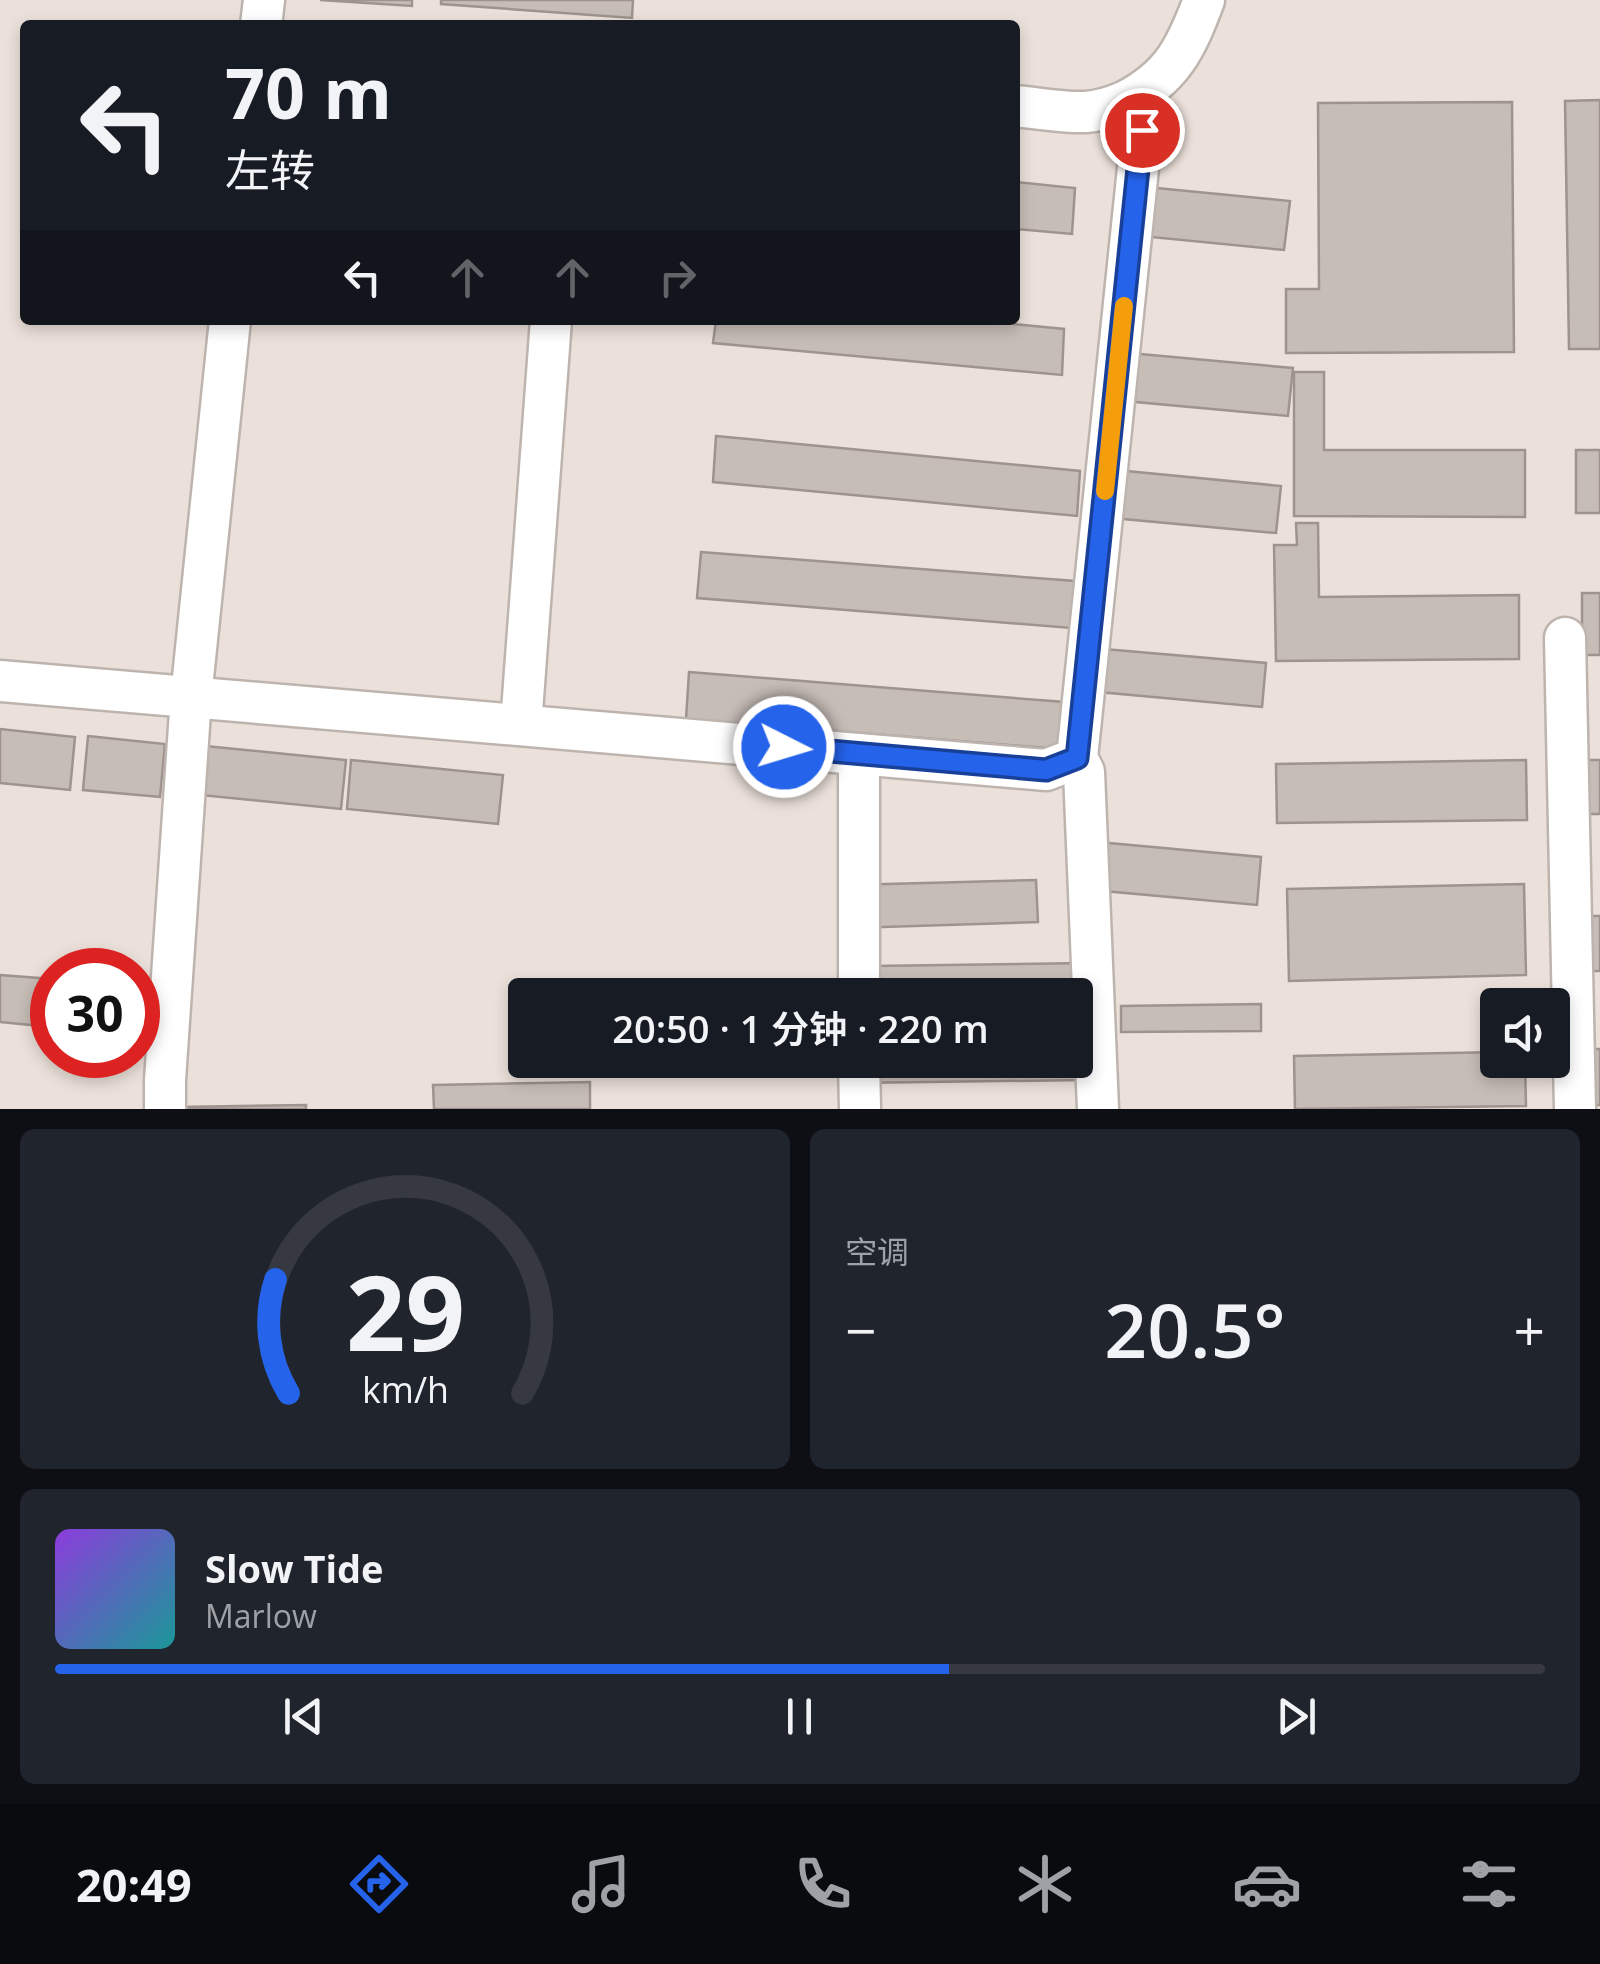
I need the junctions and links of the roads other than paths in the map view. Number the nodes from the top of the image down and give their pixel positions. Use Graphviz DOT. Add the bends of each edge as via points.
graph roads {
  1 [pos="1204,0"];
  2 [pos="1146,91"];
  3 [pos="1020,106"];
  4 [pos="229,325"];
  5 [pos="550,325"];
  6 [pos="1565,638"];
  7 [pos="0,680"];
  8 [pos="191,696"];
  9 [pos="521,725"];
  10 [pos="859,754"];
  11 [pos="1077,758"];
  12 [pos="859,978"];
  13 [pos="860,1078"];
  14 [pos="165,1109"];
  15 [pos="860,1109"];
  16 [pos="1098,1109"];
  17 [pos="1575,1109"];
  1 -- 2 [label="street" via="1186,44"];
  2 -- 3 [label="street" via="1086,112"];
  2 -- 11 [label="street"];
  4 -- 8 [label="street"];
  5 -- 9 [label="street"];
  6 -- 17 [label="street"];
  7 -- 8 [label="street"];
  8 -- 9 [label="street"];
  8 -- 14 [label="street"];
  9 -- 10 [label="street"];
  10 -- 11 [label="street" via="1046,770"];
  10 -- 12 [label="street"];
  11 -- 16 [label="street" via="1084,772"];
  13 -- 15 [label="street"];
}
